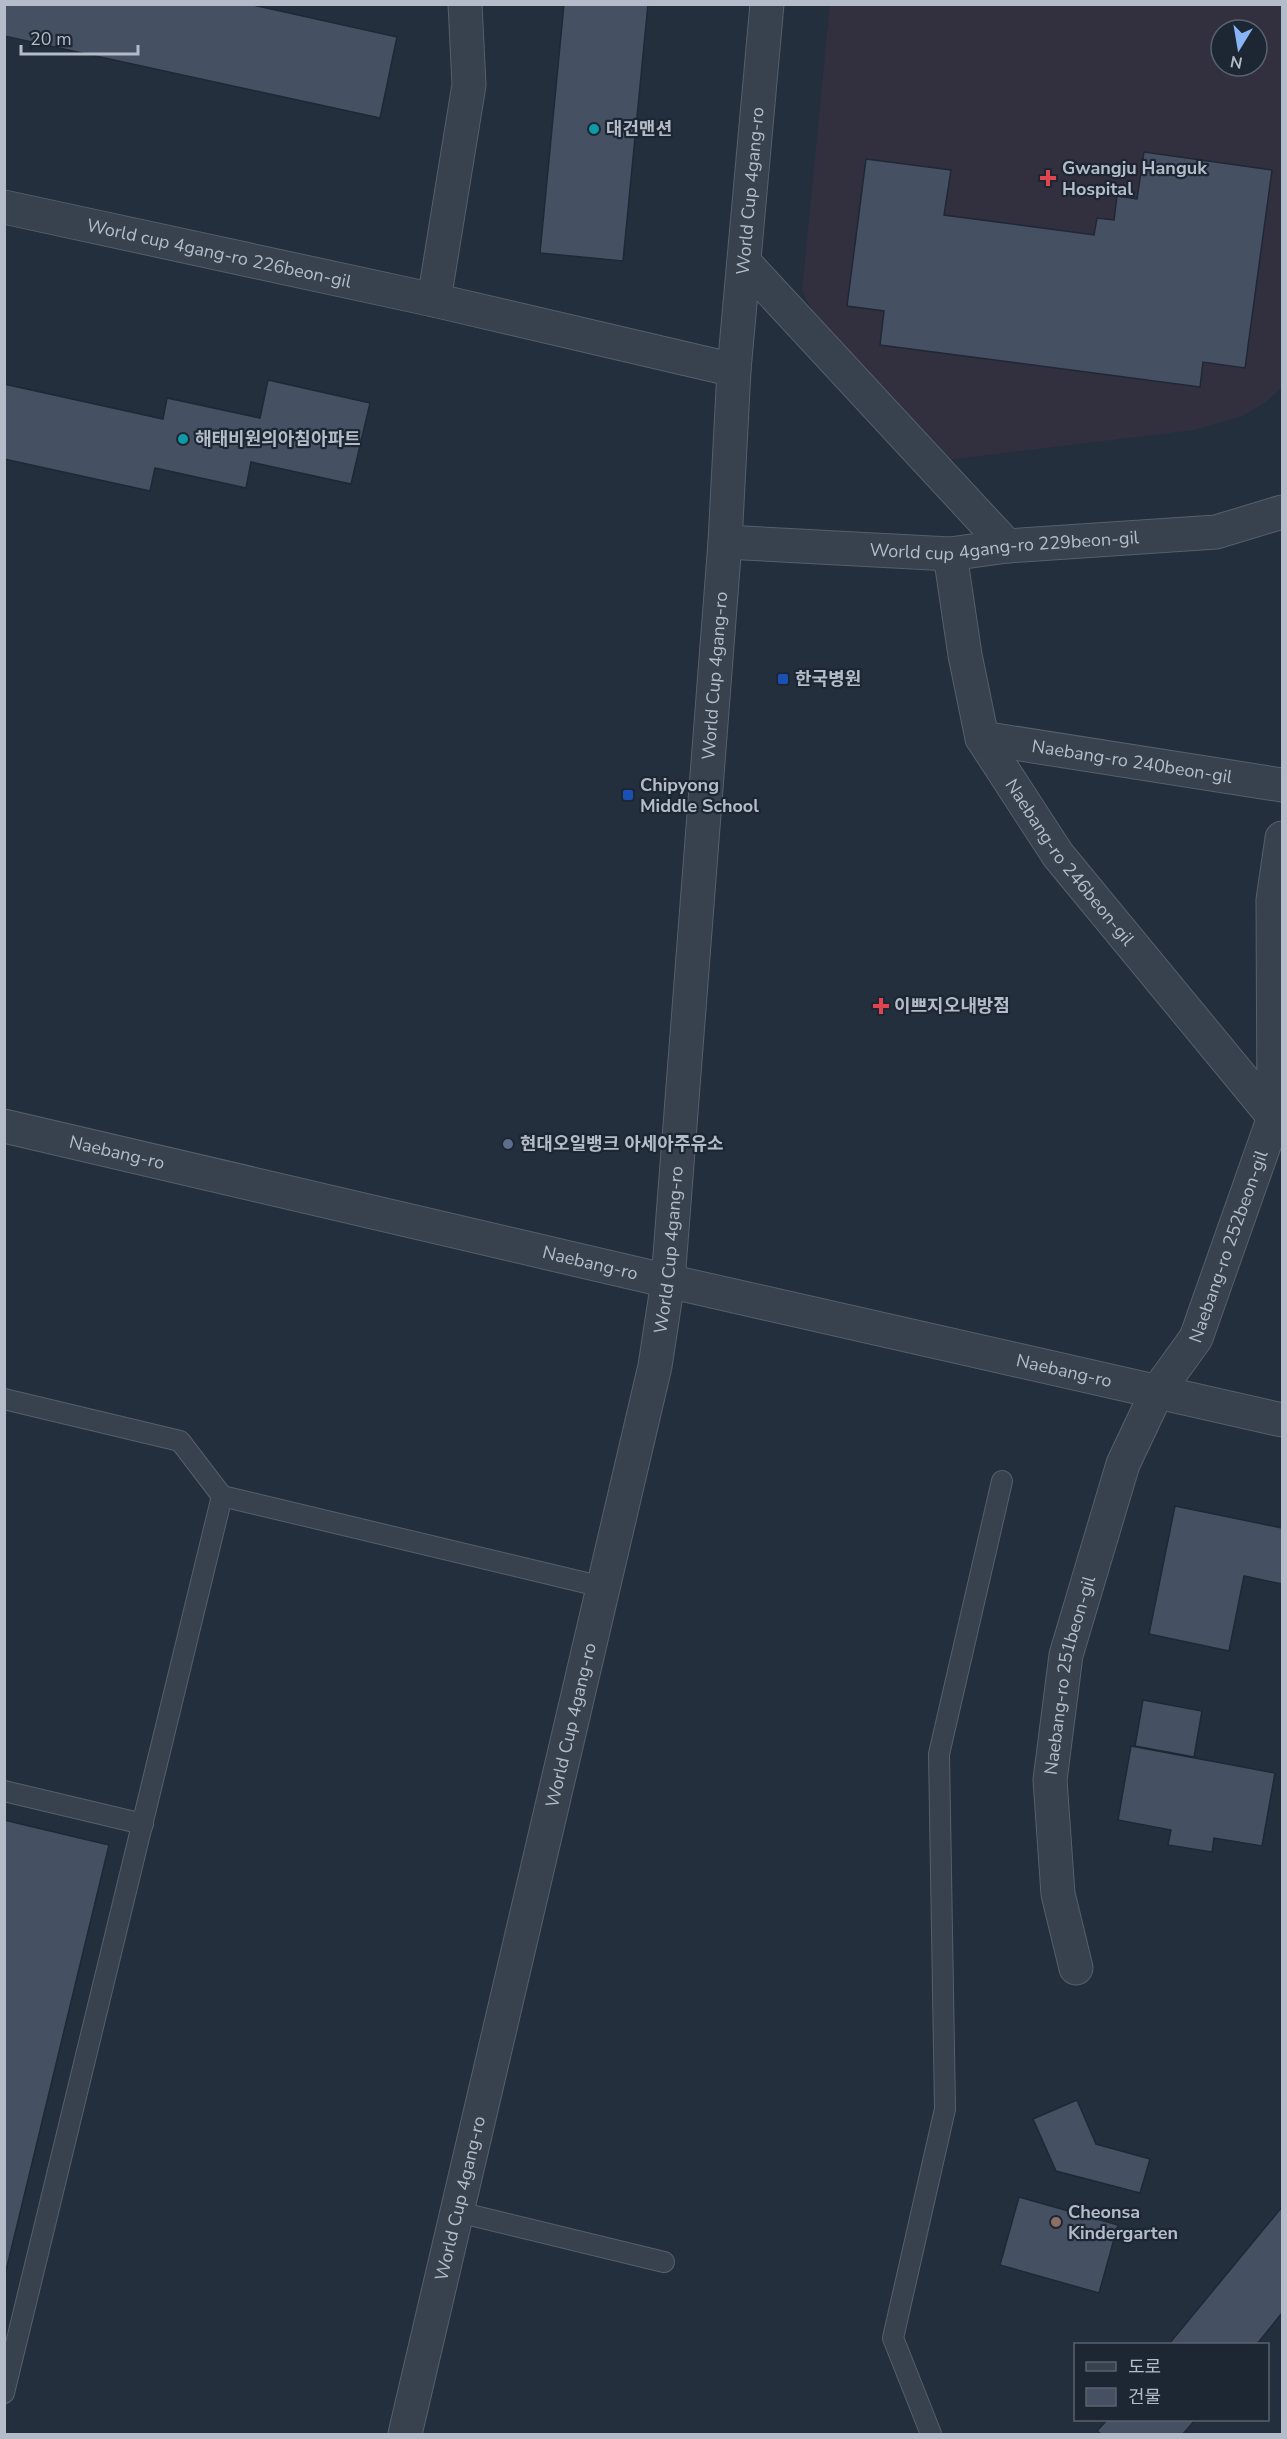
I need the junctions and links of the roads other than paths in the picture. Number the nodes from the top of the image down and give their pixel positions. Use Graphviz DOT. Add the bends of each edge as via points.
graph roads {
  1 [pos="465,4"];
  2 [pos="767,4"];
  3 [pos="4,207"];
  4 [pos="744,262"];
  5 [pos="434,300"];
  6 [pos="734,370"];
  7 [pos="1282,512"];
  8 [pos="725,542"];
  9 [pos="1006,546"];
  10 [pos="950,554"];
  11 [pos="982,738"];
  12 [pos="1282,785"];
  13 [pos="1282,838"];
  14 [pos="1278,1121"];
  15 [pos="4,1126"];
  16 [pos="668,1281"];
  17 [pos="1157,1392"];
  18 [pos="4,1400"];
  19 [pos="1282,1420"];
  20 [pos="1002,1481"];
  21 [pos="222,1496"];
  22 [pos="603,1587"];
  23 [pos="4,1791"];
  24 [pos="143,1824"];
  25 [pos="1076,1968"];
  26 [pos="458,2212"];
  27 [pos="664,2262"];
  28 [pos="4,2393"];
  29 [pos="405,2434"];
  30 [pos="931,2434"];
  1 -- 5 [label="street" via="469,85"];
  2 -- 4 [label="street, World Cup 4gang-ro"];
  3 -- 5 [label="street, World cup 4gang-ro 226beon-gil"];
  4 -- 6 [label="street, World Cup 4gang-ro"];
  4 -- 9 [label="street"];
  5 -- 6 [label="street, World cup 4gang-ro 226beon-gil"];
  6 -- 8 [label="street, World Cup 4gang-ro"];
  7 -- 9 [label="street, World cup 4gang-ro 229beon-gil" via="1216,532"];
  8 -- 10 [label="street, World cup 4gang-ro 229beon-gil"];
  8 -- 16 [label="street, World Cup 4gang-ro"];
  9 -- 10 [label="street, World cup 4gang-ro 229beon-gil"];
  10 -- 11 [label="street, Naebang-ro 246beon-gil"];
  11 -- 12 [label="street, Naebang-ro 240beon-gil"];
  11 -- 14 [label="street, Naebang-ro 246beon-gil" via="1058,855"];
  13 -- 14 [label="street, Naebang-ro 252beon-gil" via="1273,900"];
  14 -- 17 [label="street, Naebang-ro 252beon-gil" via="1196,1338"];
  15 -- 16 [label="street, Naebang-ro"];
  16 -- 17 [label="street, Naebang-ro"];
  16 -- 22 [label="street, World Cup 4gang-ro" via="655,1366"];
  17 -- 19 [label="street, Naebang-ro"];
  17 -- 25 [label="street, Naebang-ro 251beon-gil" via="1123,1464 1066,1655 1050,1780 1058,1894"];
  18 -- 21 [label="lane" via="180,1441"];
  20 -- 30 [label="lane" via="939,1754 945,2109 893,2338"];
  21 -- 22 [label="lane"];
  21 -- 24 [label="lane"];
  22 -- 26 [label="street, World Cup 4gang-ro"];
  23 -- 24 [label="lane"];
  24 -- 28 [label="lane"];
  26 -- 27 [label="lane"];
  26 -- 29 [label="street, World Cup 4gang-ro"];
}
